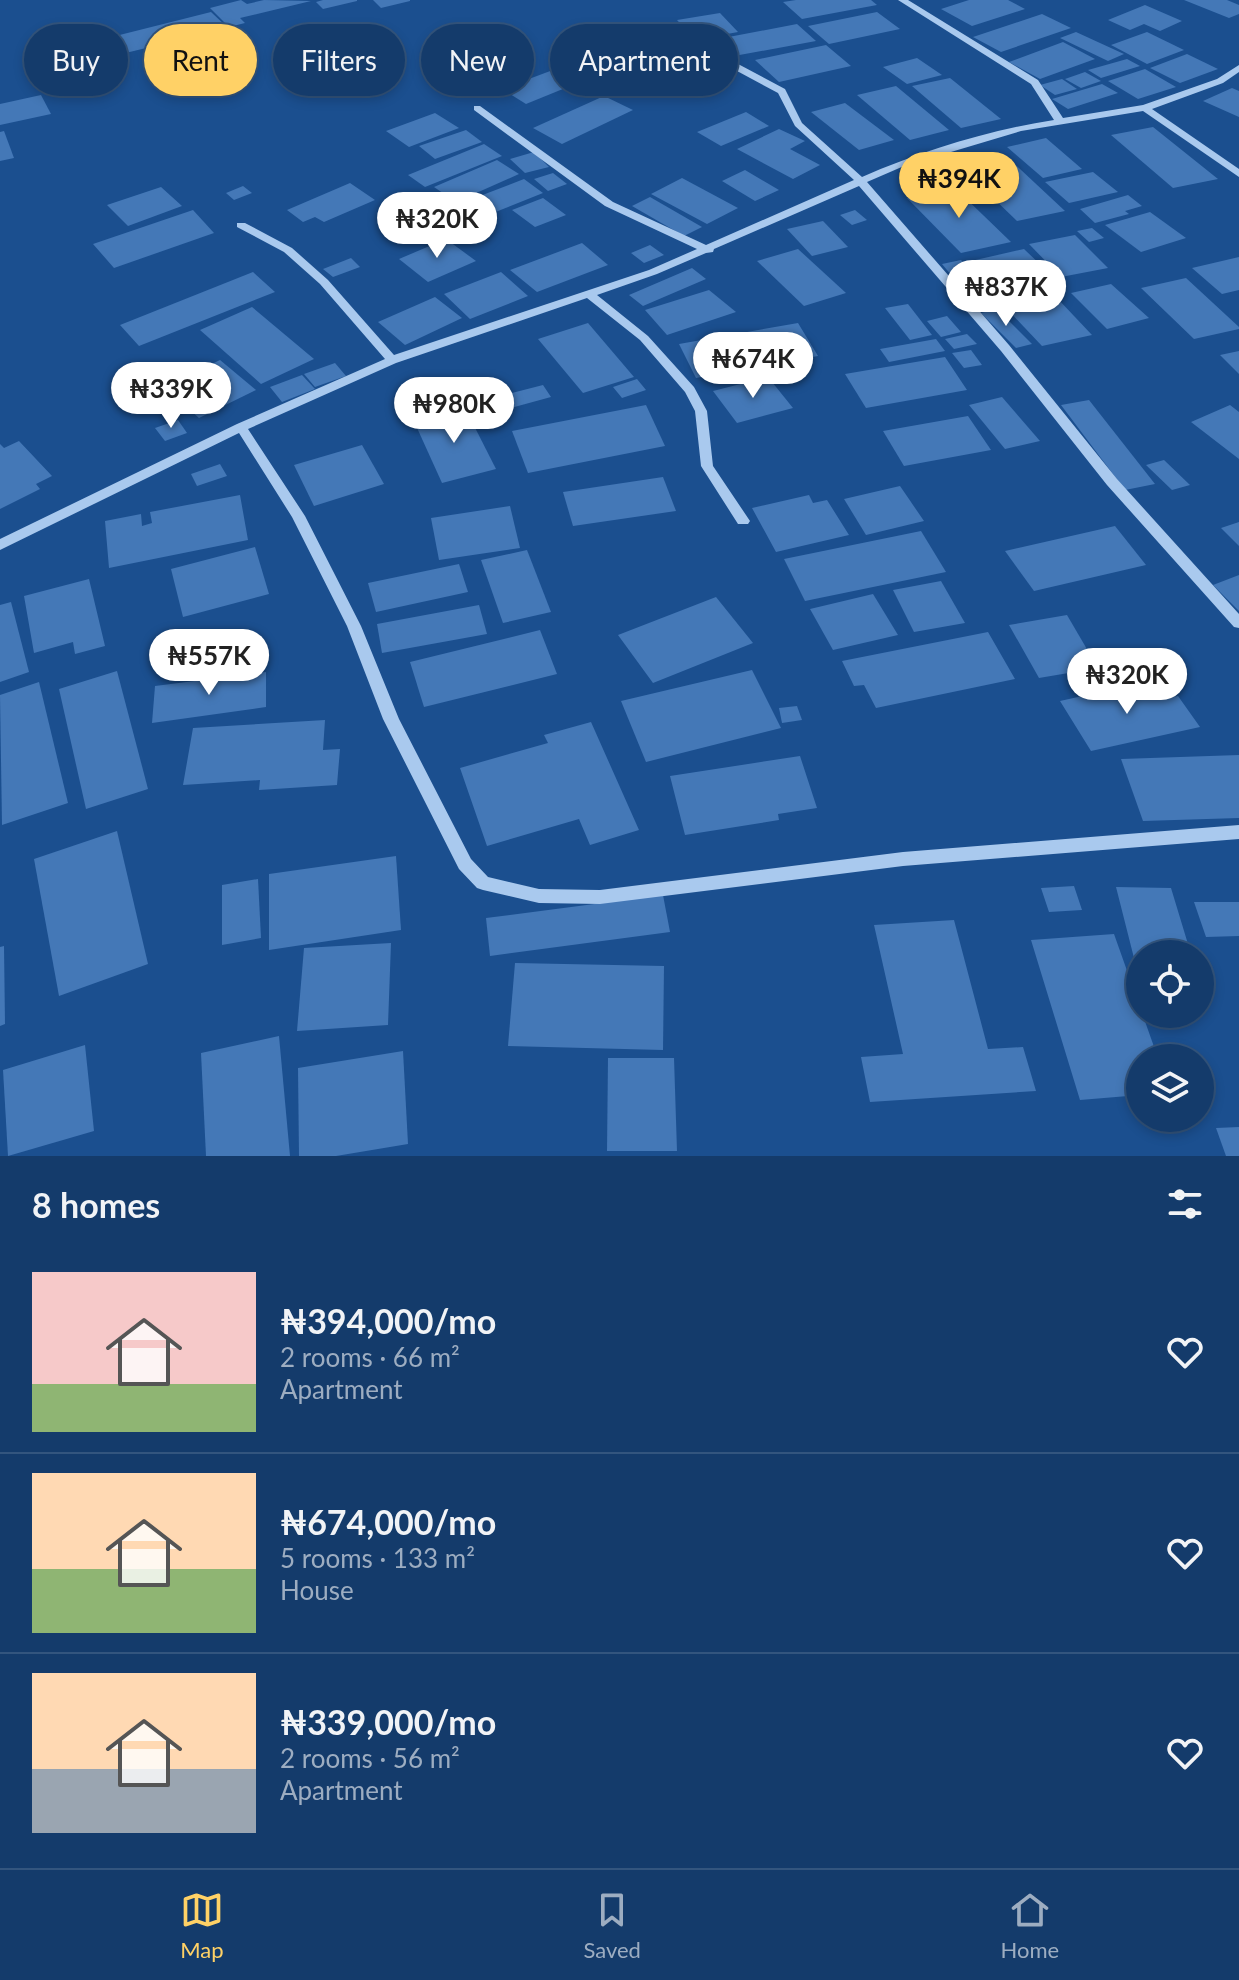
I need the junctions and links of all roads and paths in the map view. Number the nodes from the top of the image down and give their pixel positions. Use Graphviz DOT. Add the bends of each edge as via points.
graph roads {
  1 [pos="902,0"];
  2 [pos="738,68"];
  3 [pos="1239,68"];
  4 [pos="477,108"];
  5 [pos="1145,108"];
  6 [pos="1060,122"];
  7 [pos="1239,174"];
  8 [pos="861,181"];
  9 [pos="241,225"];
  10 [pos="709,250"];
  11 [pos="590,295"];
  12 [pos="392,360"];
  13 [pos="241,427"];
  14 [pos="743,521"];
  15 [pos="0,545"];
  16 [pos="1239,623"];
  17 [pos="1239,832"];
  1 -- 6 [label="street" via="1035,82"];
  2 -- 8 [label="street" via="782,91 798,124"];
  3 -- 5 [label="street" via="1220,81"];
  4 -- 10 [label="street" via="609,204"];
  5 -- 6 [label="street"];
  5 -- 7 [label="street"];
  6 -- 8 [label="street" via="942,150"];
  8 -- 10 [label="street"];
  8 -- 16 [label="street" via="1112,482"];
  9 -- 12 [label="street" via="288,250 324,282"];
  10 -- 11 [label="street"];
  11 -- 12 [label="street"];
  11 -- 14 [label="street" via="644,338 690,390 701,411 707,466"];
  12 -- 13 [label="street"];
  13 -- 15 [label="street"];
  13 -- 17 [label="street" via="298,516 354,626 391,719 465,864 483,883 539,896 600,897 858,864"];
}
